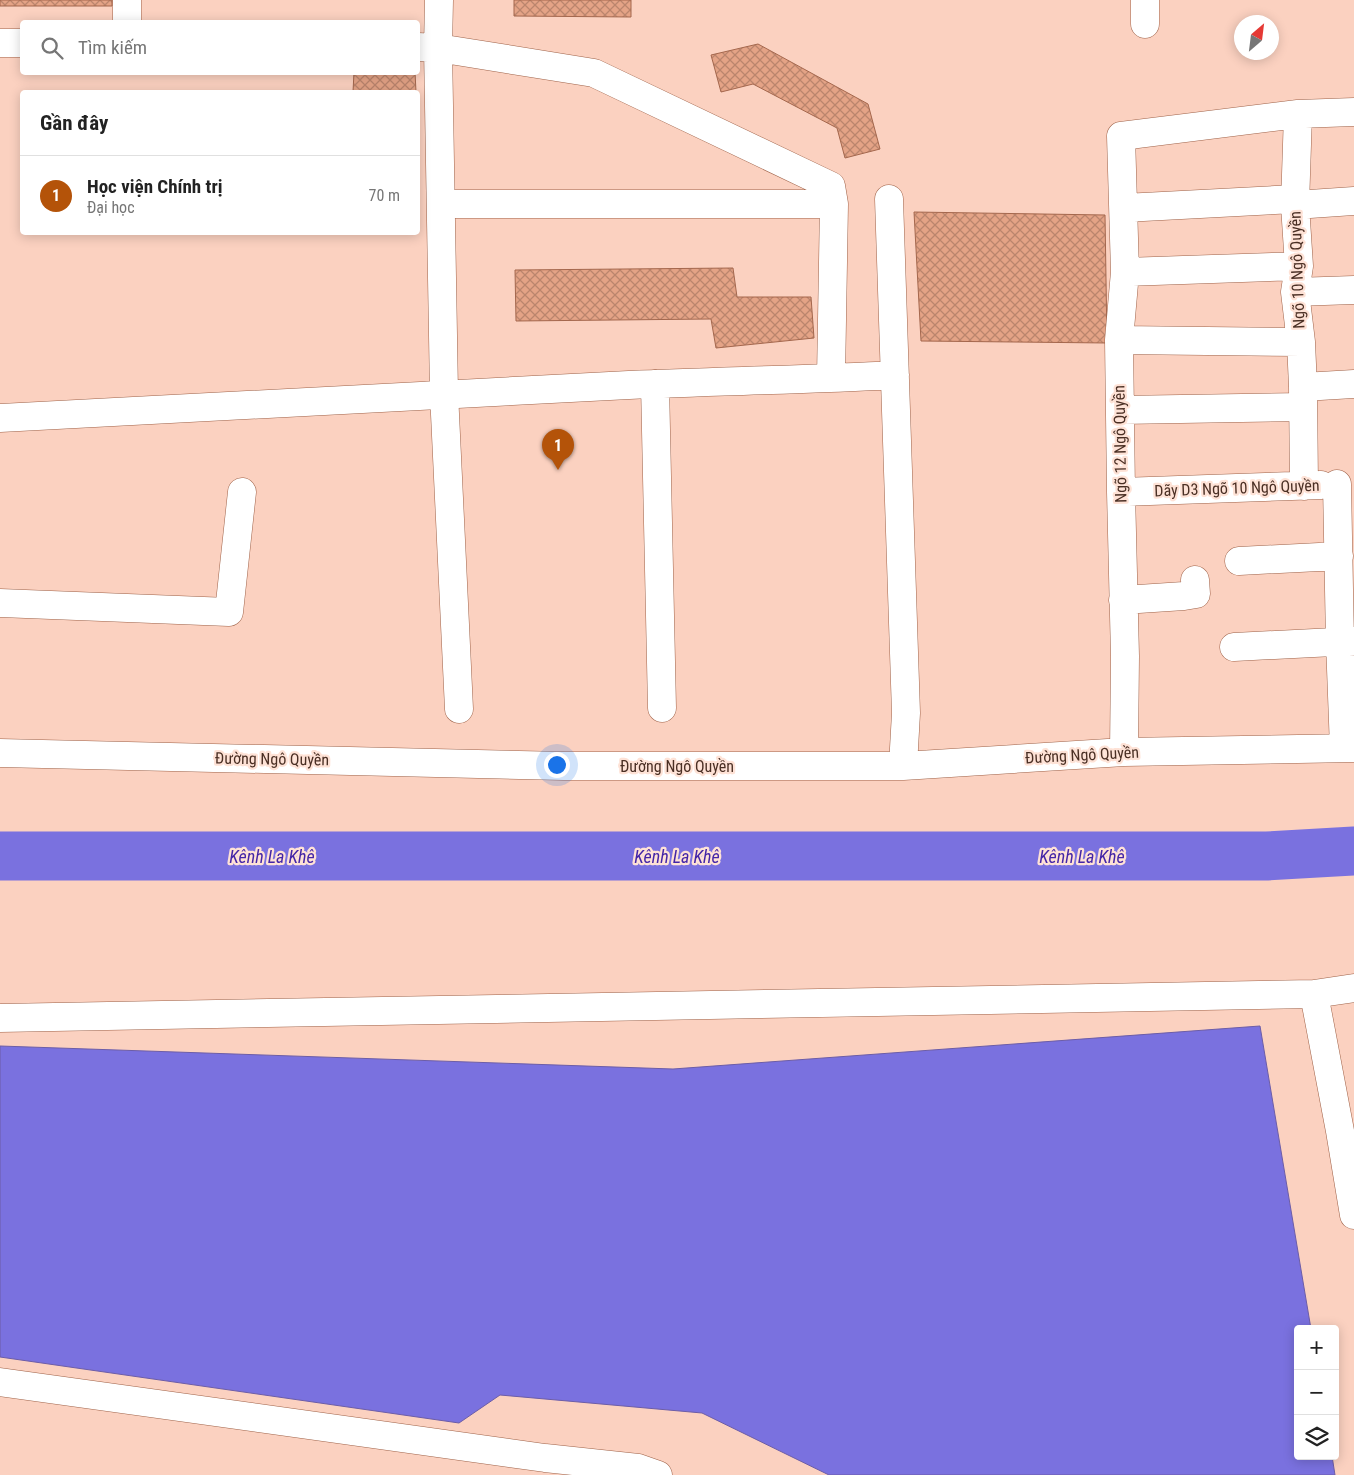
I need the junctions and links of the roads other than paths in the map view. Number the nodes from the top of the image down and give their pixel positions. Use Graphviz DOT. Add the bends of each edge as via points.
graph roads {
  1 [pos="127,0"];
  2 [pos="439,0"];
  3 [pos="127,20"];
  4 [pos="0,43"];
  5 [pos="20,43"];
  6 [pos="428,48"];
  7 [pos="1354,112"];
  8 [pos="1298,114"];
  9 [pos="888,199"];
  10 [pos="1354,200"];
  11 [pos="1295,202"];
  12 [pos="441,204"];
  13 [pos="834,204"];
  14 [pos="1124,208"];
  15 [pos="1125,272"];
  16 [pos="1297,279"];
  17 [pos="1354,290"];
  18 [pos="1119,340"];
  19 [pos="1301,342"];
  20 [pos="895,375"];
  21 [pos="831,378"];
  22 [pos="656,384"];
  23 [pos="1354,384"];
  24 [pos="444,393"];
  25 [pos="1303,397"];
  26 [pos="1120,410"];
  27 [pos="0,418"];
  28 [pos="1346,484"];
  29 [pos="1304,486"];
  30 [pos="242,492"];
  31 [pos="1121,492"];
  32 [pos="1239,561"];
  33 [pos="1344,561"];
  34 [pos="1195,580"];
  35 [pos="1123,600"];
  36 [pos="0,603"];
  37 [pos="1347,642"];
  38 [pos="1234,646"];
  39 [pos="662,708"];
  40 [pos="459,709"];
  41 [pos="1349,748"];
  42 [pos="1124,752"];
  43 [pos="0,753"];
  44 [pos="903,766"];
  45 [pos="1354,988"];
  46 [pos="1314,994"];
  47 [pos="0,1018"];
  48 [pos="1347,1130"];
  49 [pos="1354,1215"];
  50 [pos="0,1382"];
  51 [pos="658,1475"];
  1 -- 3 [label="street"];
  2 -- 6 [label="street"];
  4 -- 5 [label="street"];
  6 -- 12 [label="street"];
  6 -- 13 [label="street" via="594,73 831,186"];
  7 -- 8 [label="street"];
  8 -- 11 [label="street, Ngõ 10 Ngô Quyền"];
  8 -- 14 [label="street, Ngõ 12 Ngô Quyền" via="1121,136"];
  9 -- 20 [label="street"];
  10 -- 11 [label="street"];
  11 -- 14 [label="street"];
  11 -- 16 [label="street, Ngõ 10 Ngô Quyền"];
  12 -- 13 [label="street"];
  12 -- 24 [label="street"];
  13 -- 21 [label="street"];
  14 -- 15 [label="street, Ngõ 12 Ngô Quyền"];
  15 -- 16 [label="street"];
  15 -- 18 [label="street, Ngõ 12 Ngô Quyền"];
  16 -- 17 [label="street"];
  16 -- 19 [label="street, Ngõ 10 Ngô Quyền"];
  18 -- 19 [label="street"];
  18 -- 26 [label="street, Ngõ 12 Ngô Quyền"];
  19 -- 25 [label="street, Ngõ 10 Ngô Quyền"];
  20 -- 21 [label="street"];
  20 -- 44 [label="street" via="906,714"];
  21 -- 22 [label="street"];
  22 -- 24 [label="street"];
  22 -- 39 [label="street"];
  23 -- 25 [label="street"];
  24 -- 27 [label="street"];
  24 -- 40 [label="street"];
  25 -- 26 [label="street"];
  25 -- 29 [label="street, Ngõ 10 Ngô Quyền"];
  26 -- 31 [label="street, Ngõ 12 Ngô Quyền"];
  28 -- 29 [label="street, Dãy D3 Ngõ 10 Ngô Quyền"];
  28 -- 33 [label="street"];
  29 -- 31 [label="street, Dãy D3 Ngõ 10 Ngô Quyền"];
  30 -- 36 [label="street" via="229,612"];
  31 -- 35 [label="street, Ngõ 12 Ngô Quyền"];
  32 -- 33 [label="street"];
  33 -- 37 [label="street"];
  34 -- 35 [label="street" via="1196,594"];
  35 -- 42 [label="street, Ngõ 12 Ngô Quyền"];
  37 -- 38 [label="street"];
  37 -- 41 [label="street"];
  41 -- 42 [label="street, Đường Ngô Quyền"];
  42 -- 44 [label="street, Đường Ngô Quyền"];
  43 -- 44 [label="street, Đường Ngô Quyền" via="564,766"];
  45 -- 46 [label="street"];
  46 -- 47 [label="street"];
  46 -- 48 [label="street"];
  48 -- 49 [label="street"];
  50 -- 51 [label="street" via="545,1458 638,1468"];
}
